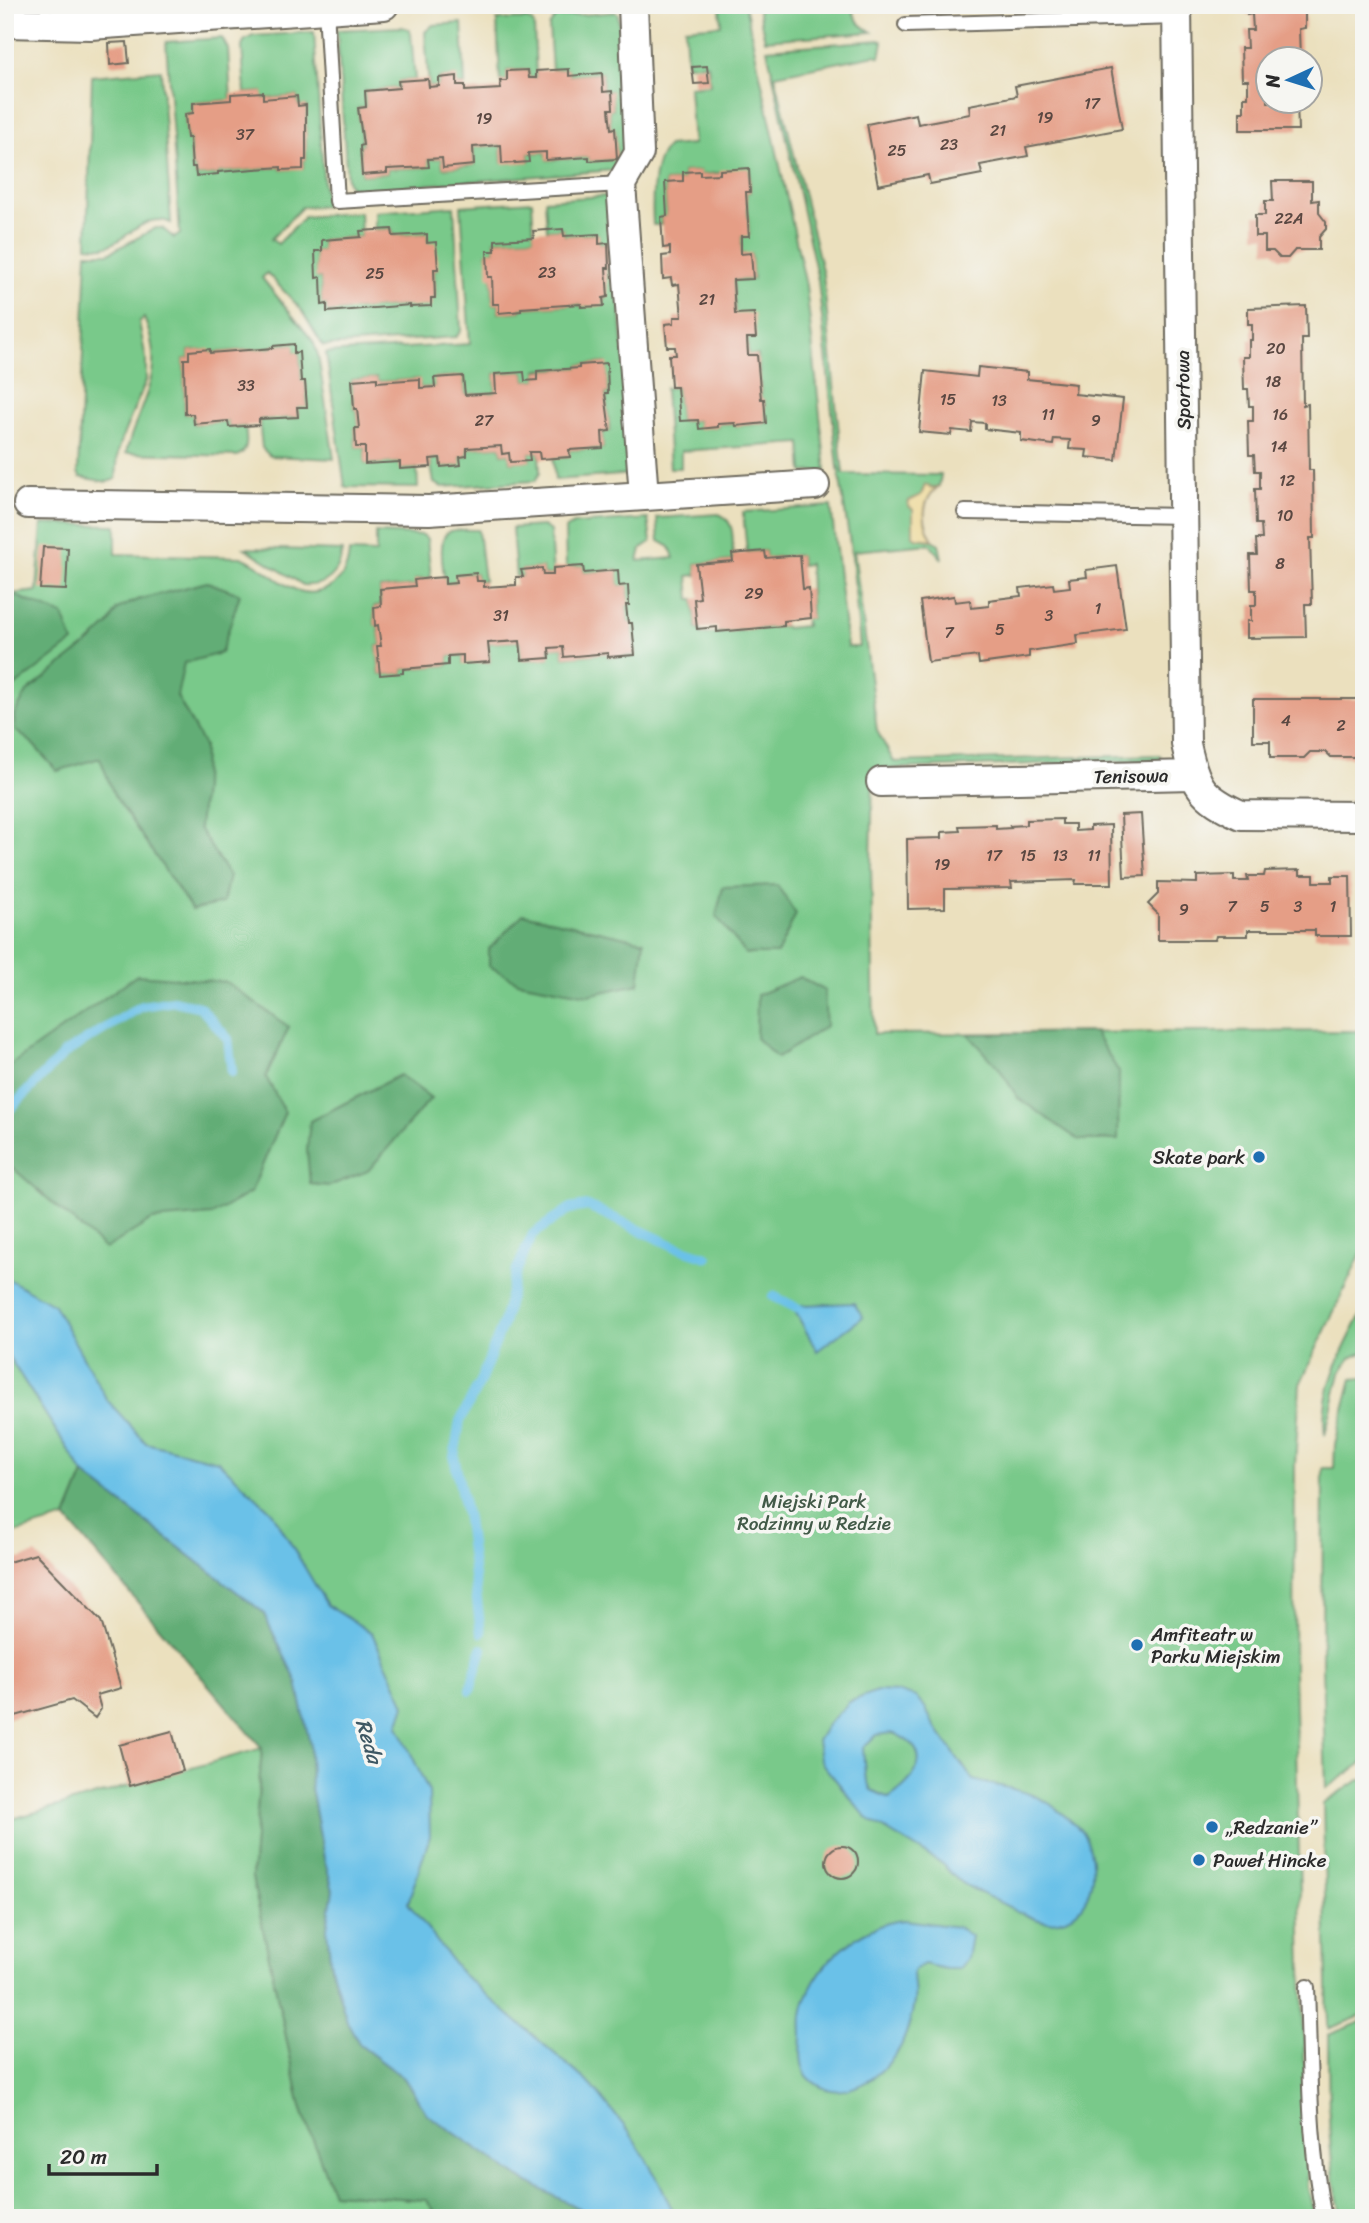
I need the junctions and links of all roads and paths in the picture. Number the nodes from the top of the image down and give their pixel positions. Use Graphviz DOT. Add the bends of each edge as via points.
graph roads {
  1 [pos="633,5"];
  2 [pos="366,6"];
  3 [pos="326,9"];
  4 [pos="1177,11"];
  5 [pos="74,15"];
  6 [pos="5,23"];
  7 [pos="906,24"];
  8 [pos="621,184"];
  9 [pos="815,485"];
  10 [pos="644,496"];
  11 [pos="28,505"];
  12 [pos="965,513"];
  13 [pos="1185,516"];
  14 [pos="1193,775"];
  15 [pos="881,782"];
  16 [pos="1364,816"];
  17 [pos="1307,1987"];
  18 [pos="1324,2218"];
  1 -- 8 [label="street" via="639,153"];
  2 -- 3 [label="street"];
  3 -- 5 [label="street"];
  3 -- 8 [label="lane" via="337,201"];
  4 -- 7 [label="lane"];
  4 -- 13 [label="street, Sportowa"];
  5 -- 6 [label="street"];
  8 -- 10 [label="street"];
  9 -- 10 [label="street"];
  10 -- 11 [label="street" via="429,510"];
  12 -- 13 [label="lane"];
  13 -- 14 [label="street, Sportowa" via="1186,744"];
  14 -- 15 [label="street, Tenisowa"];
  14 -- 16 [label="street, Tenisowa" via="1206,796 1241,815"];
  17 -- 18 [label="lane" via="1310,2124"];
}
